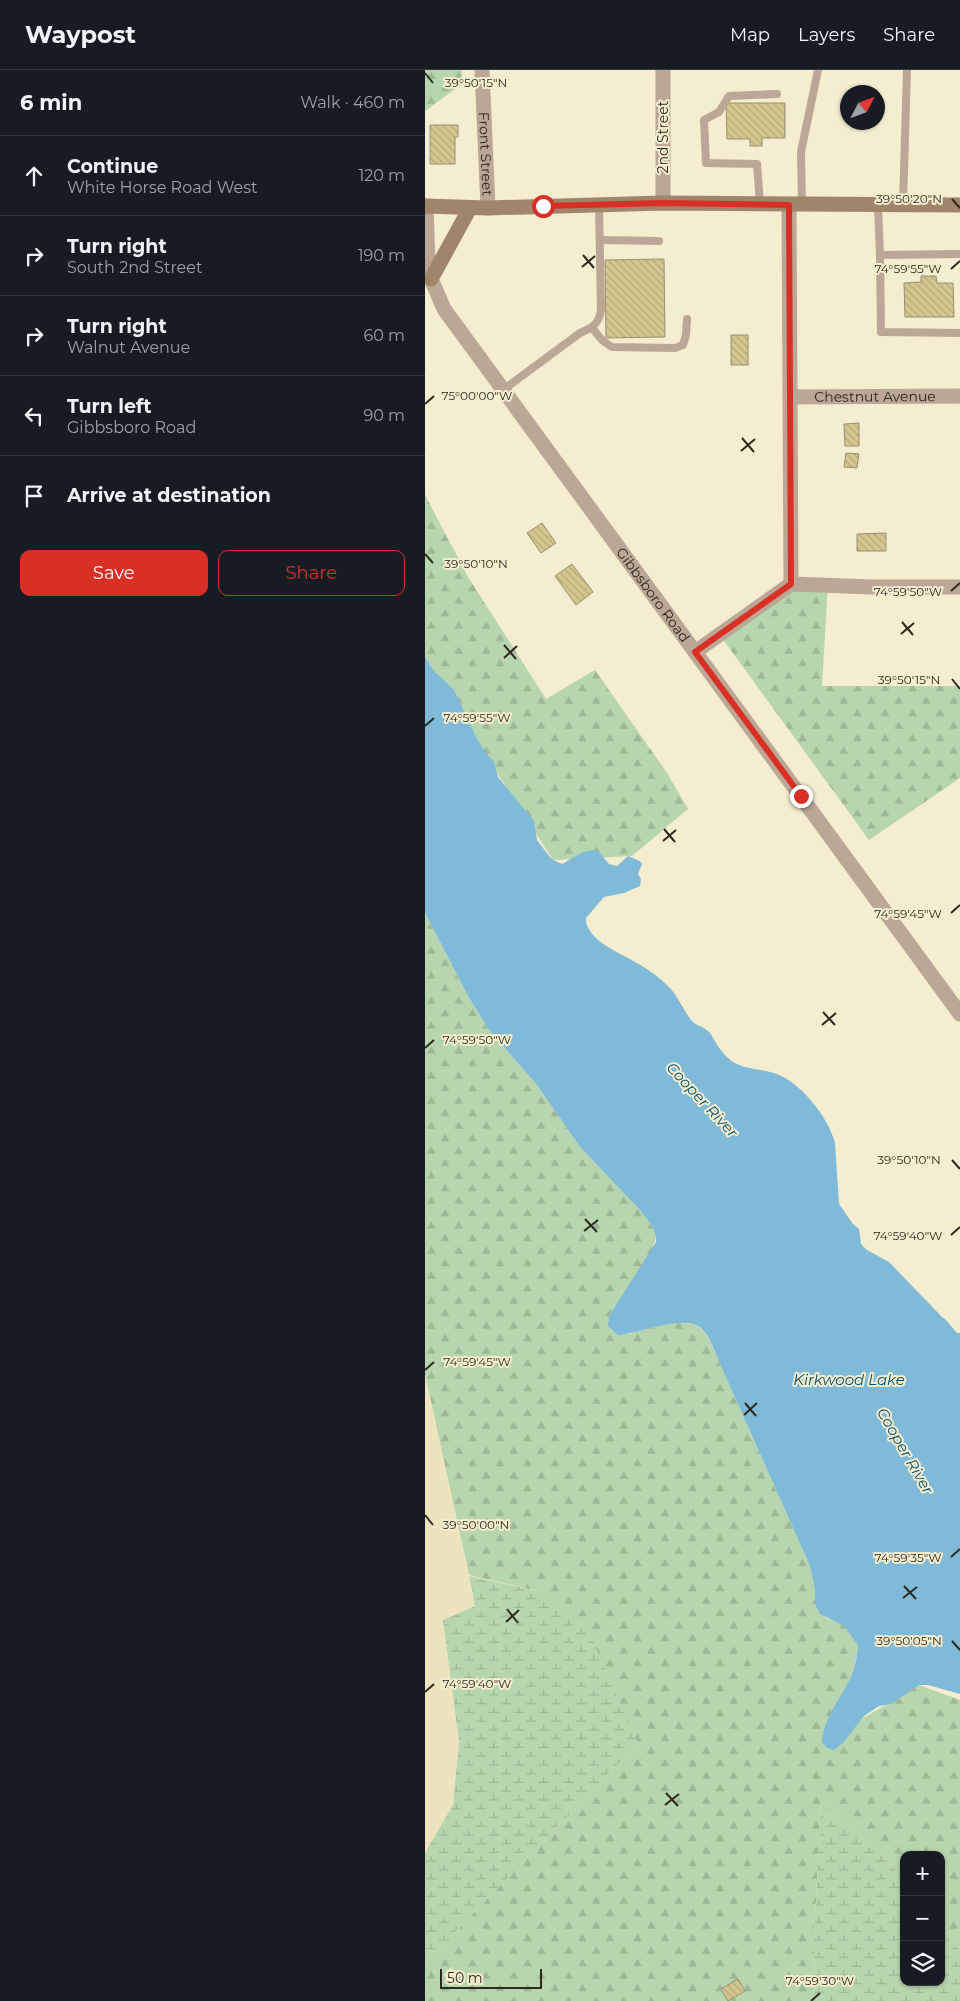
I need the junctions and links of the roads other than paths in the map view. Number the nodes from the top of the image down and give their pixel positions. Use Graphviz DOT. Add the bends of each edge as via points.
graph roads {
  1 [pos="482,70"];
  2 [pos="663,70"];
  3 [pos="818,70"];
  4 [pos="907,70"];
  5 [pos="777,94"];
  6 [pos="663,203"];
  7 [pos="599,204"];
  8 [pos="760,204"];
  9 [pos="795,205"];
  10 [pos="877,205"];
  11 [pos="903,205"];
  12 [pos="960,205"];
  13 [pos="425,206"];
  14 [pos="470,208"];
  15 [pos="488,208"];
  16 [pos="600,240"];
  17 [pos="659,241"];
  18 [pos="960,254"];
  19 [pos="880,255"];
  20 [pos="428,277"];
  21 [pos="687,319"];
  22 [pos="592,328"];
  23 [pos="960,333"];
  24 [pos="503,390"];
  25 [pos="960,396"];
  26 [pos="790,398"];
  27 [pos="791,584"];
  28 [pos="960,587"];
  29 [pos="695,652"];
  30 [pos="960,1014"];
  1 -- 15 [label="street, Front Street"];
  2 -- 6 [label="street, 2nd Street"];
  3 -- 9 [label="lane" via="801,152"];
  4 -- 11 [label="lane"];
  5 -- 8 [label="lane" via="729,96 719,112 704,120 706,163 757,164"];
  6 -- 7 [label="main road"];
  6 -- 8 [label="main road"];
  7 -- 15 [label="main road"];
  7 -- 16 [label="lane"];
  8 -- 9 [label="main road"];
  9 -- 10 [label="main road"];
  9 -- 26 [label="street"];
  10 -- 11 [label="main road"];
  10 -- 19 [label="lane"];
  11 -- 12 [label="main road"];
  13 -- 14 [label="main road"];
  13 -- 20 [label="street, Gibbsboro Road"];
  14 -- 15 [label="main road"];
  14 -- 20 [label="main road"];
  16 -- 17 [label="lane"];
  16 -- 22 [label="lane" via="601,310 599,321"];
  18 -- 19 [label="lane"];
  19 -- 23 [label="lane" via="881,332"];
  20 -- 24 [label="street, Gibbsboro Road" via="444,309"];
  21 -- 22 [label="lane" via="683,345 675,348 612,347"];
  22 -- 24 [label="lane" via="579,333"];
  24 -- 29 [label="street, Gibbsboro Road"];
  25 -- 26 [label="street, Chestnut Avenue"];
  26 -- 27 [label="street"];
  27 -- 28 [label="street"];
  27 -- 29 [label="street"];
  29 -- 30 [label="street, Gibbsboro Road"];
}
